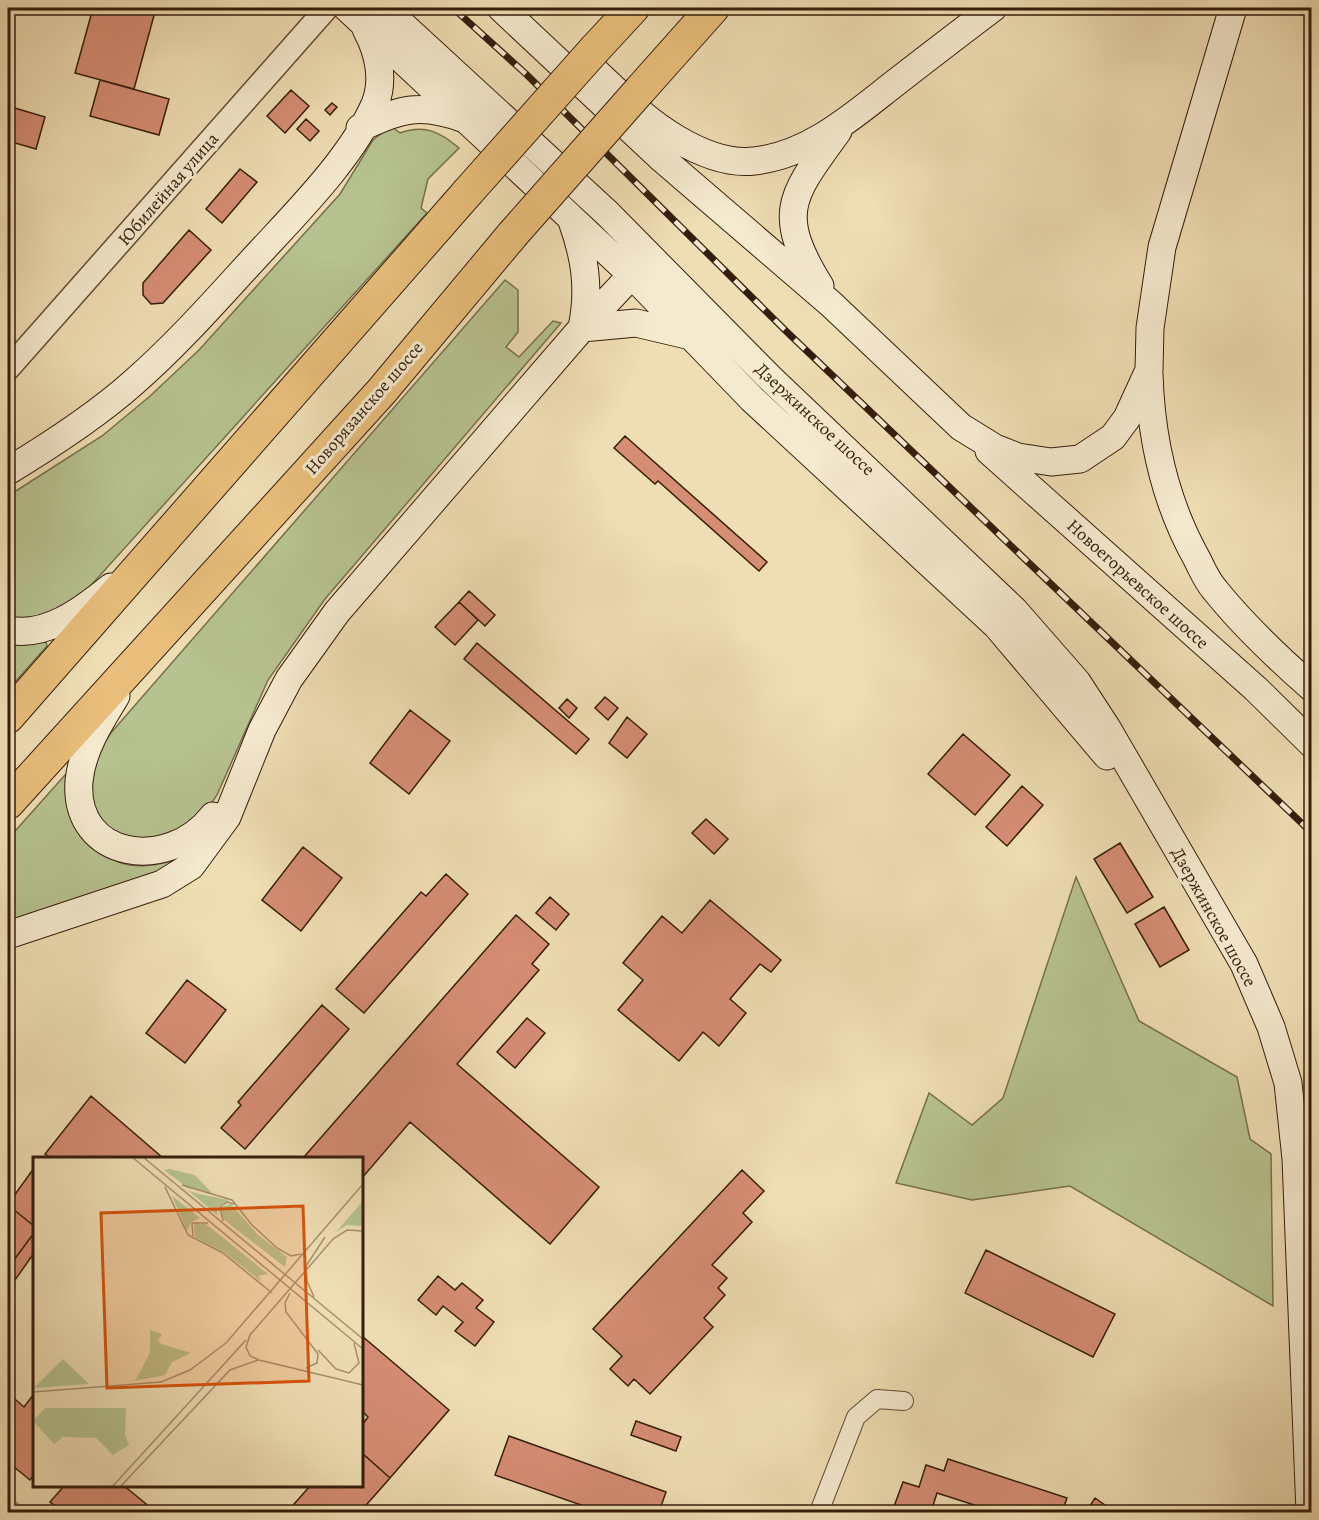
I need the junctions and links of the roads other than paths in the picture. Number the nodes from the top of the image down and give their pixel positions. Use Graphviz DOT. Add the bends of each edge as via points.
graph roads {
  1 [pos="327,8"];
  2 [pos="501,8"];
  3 [pos="528,8"];
  4 [pos="633,8"];
  5 [pos="713,8"];
  6 [pos="993,8"];
  7 [pos="364,13"];
  8 [pos="1226,15"];
  9 [pos="421,57"];
  10 [pos="469,121"];
  11 [pos="844,122"];
  12 [pos="360,128"];
  13 [pos="571,217"];
  14 [pos="650,255"];
  15 [pos="633,276"];
  16 [pos="831,304"];
  17 [pos="582,328"];
  18 [pos="692,336"];
  19 [pos="8,369"];
  20 [pos="1149,370"];
  21 [pos="961,427"];
  22 [pos="8,471"];
  23 [pos="164,541"];
  24 [pos="969,582"];
  25 [pos="8,630"];
  26 [pos="140,657"];
  27 [pos="1311,688"];
  28 [pos="8,717"];
  29 [pos="1311,744"];
  30 [pos="245,775"];
  31 [pos="8,803"];
  32 [pos="8,935"];
  33 [pos="904,1401"];
  34 [pos="8,1508"];
  35 [pos="13,1512"];
  36 [pos="819,1512"];
  37 [pos="1310,1512"];
  1 -- 19 [label="street, Юбилейная улица"];
  2 -- 16 [label="main road" via="660,157"];
  3 -- 11 [label="main road" via="656,125 703,152 726,159 764,159 805,146"];
  4 -- 23 [label="highway, bridge"];
  5 -- 26 [label="highway, Новорязанское шоссе, bridge" via="513,234 381,392"];
  6 -- 11 [label="main road"];
  7 -- 9 [label="main road"];
  7 -- 12 [label="main road" via="379,62 379,82 375,103"];
  8 -- 20 [label="main road" via="1162,247 1150,328"];
  9 -- 10 [label="main road, Дзержинское шоссе"];
  9 -- 14 [label="main road, Дзержинское шоссе"];
  10 -- 12 [label="main road" via="446,112 412,108"];
  10 -- 13 [label="main road, Дзержинское шоссе"];
  11 -- 16 [label="main road" via="807,172 794,209 793,228 799,246"];
  12 -- 22 [label="main road" via="309,199 162,356 91,416"];
  13 -- 15 [label="main road, Дзержинское шоссе"];
  13 -- 17 [label="main road" via="586,270"];
  14 -- 15 [label="main road"];
  14 -- 24 [label="main road, Дзержинское шоссе"];
  15 -- 17 [label="main road"];
  15 -- 18 [label="main road, Дзержинское шоссе"];
  16 -- 21 [label="main road"];
  17 -- 18 [label="main road" via="636,323"];
  17 -- 30 [label="main road" via="337,612 289,679 262,730"];
  18 -- 24 [label="main road, Дзержинское шоссе" via="836,478"];
  20 -- 21 [label="main road" via="1113,437 1080,459 1051,462 1018,457"];
  20 -- 27 [label="main road" via="1156,448 1184,536 1213,589"];
  21 -- 29 [label="main road, Новоегорьевское шоссе" via="1256,689"];
  23 -- 25 [label="main road" via="71,616 34,630"];
  23 -- 28 [label="highway"];
  24 -- 37 [label="main road, Дзержинское шоссе" via="1049,647 1077,682 1204,891 1244,964 1271,1027 1288,1083 1298,1182"];
  26 -- 30 [label="main road" via="84,756 79,782 81,802 99,835 113,845 146,853 186,842 211,820"];
  26 -- 31 [label="highway, Новорязанское шоссе"];
  30 -- 32 [label="main road" via="227,817 190,866 162,884"];
  33 -- 36 [label="street" via="877,1399 856,1417"];
  34 -- 35 [label="street"];
}
